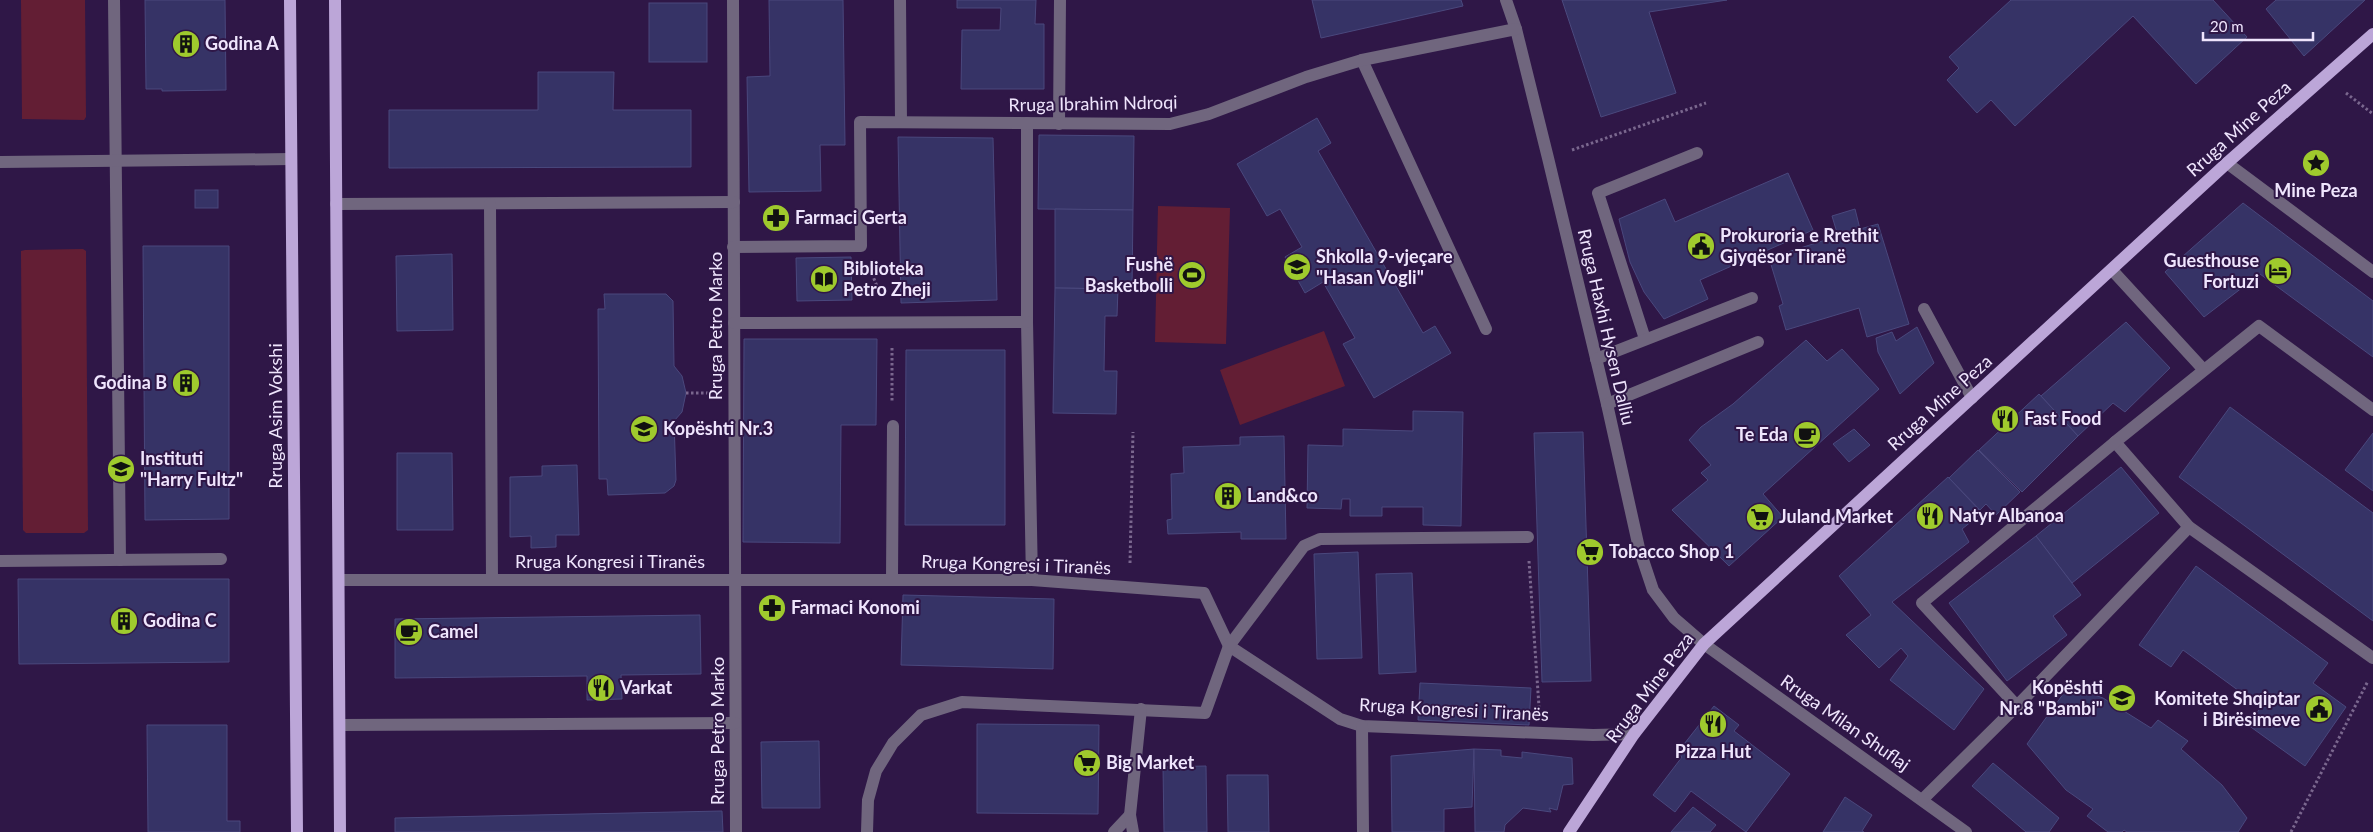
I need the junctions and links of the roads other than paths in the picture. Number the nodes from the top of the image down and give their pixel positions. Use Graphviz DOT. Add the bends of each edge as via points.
graph roads {
  1 [pos="114,0"];
  2 [pos="290,0"];
  3 [pos="336,0"];
  4 [pos="733,0"];
  5 [pos="900,0"];
  6 [pos="1060,0"];
  7 [pos="1506,0"];
  8 [pos="1516,29"];
  9 [pos="2373,34"];
  10 [pos="1362,60"];
  11 [pos="900,122"];
  12 [pos="1027,123"];
  13 [pos="1059,124"];
  14 [pos="1697,153"];
  15 [pos="291,159"];
  16 [pos="0,162"];
  17 [pos="115,162"];
  18 [pos="2227,162"];
  19 [pos="734,202"];
  20 [pos="336,204"];
  21 [pos="490,204"];
  22 [pos="733,247"];
  23 [pos="2112,270"];
  24 [pos="2373,272"];
  25 [pos="1752,298"];
  26 [pos="1924,309"];
  27 [pos="1028,322"];
  28 [pos="734,323"];
  29 [pos="1486,329"];
  30 [pos="1645,339"];
  31 [pos="1758,342"];
  32 [pos="1596,359"];
  33 [pos="2203,369"];
  34 [pos="1972,398"];
  35 [pos="1607,404"];
  36 [pos="2373,410"];
  37 [pos="893,426"];
  38 [pos="2115,442"];
  39 [pos="2189,527"];
  40 [pos="1528,537"];
  41 [pos="221,559"];
  42 [pos="120,560"];
  43 [pos="0,561"];
  44 [pos="735,578"];
  45 [pos="892,579"];
  46 [pos="339,580"];
  47 [pos="492,580"];
  48 [pos="1032,580"];
  49 [pos="1704,644"];
  50 [pos="1229,646"];
  51 [pos="2373,658"];
  52 [pos="2017,706"];
  53 [pos="1141,709"];
  54 [pos="735,724"];
  55 [pos="340,725"];
  56 [pos="1362,726"];
  57 [pos="1634,734"];
  58 [pos="1923,799"];
  59 [pos="1130,815"];
  60 [pos="297,832"];
  61 [pos="340,832"];
  62 [pos="736,832"];
  63 [pos="867,832"];
  64 [pos="1114,832"];
  65 [pos="1133,832"];
  66 [pos="1363,832"];
  67 [pos="1569,832"];
  68 [pos="1966,832"];
  1 -- 17 [label="street"];
  2 -- 15 [label="main road, Rruga Asim Vokshi"];
  3 -- 20 [label="main road"];
  4 -- 19 [label="street, Rruga Petro Marko"];
  5 -- 11 [label="street"];
  6 -- 13 [label="street"];
  7 -- 8 [label="street, Rruga Haxhi Hysen Dalliu"];
  8 -- 10 [label="street, Rruga Ibrahim Ndroqi"];
  8 -- 32 [label="street, Rruga Haxhi Hysen Dalliu"];
  9 -- 18 [label="main road, Rruga Mine Peza"];
  10 -- 13 [label="street, Rruga Ibrahim Ndroqi" via="1306,77 1209,114 1170,124"];
  10 -- 29 [label="street"];
  11 -- 12 [label="street, Rruga Ibrahim Ndroqi"];
  11 -- 22 [label="street, Rruga Ibrahim Ndroqi" via="860,122 861,246"];
  12 -- 13 [label="street, Rruga Ibrahim Ndroqi"];
  12 -- 27 [label="street"];
  14 -- 30 [label="street" via="1598,193"];
  15 -- 17 [label="street"];
  15 -- 60 [label="main road, Rruga Asim Vokshi"];
  16 -- 17 [label="street"];
  17 -- 42 [label="street"];
  18 -- 23 [label="main road, Rruga Mine Peza"];
  18 -- 24 [label="street"];
  19 -- 21 [label="street"];
  19 -- 22 [label="street, Rruga Petro Marko"];
  20 -- 21 [label="street"];
  20 -- 46 [label="main road"];
  21 -- 47 [label="street"];
  22 -- 28 [label="street, Rruga Petro Marko"];
  23 -- 33 [label="street"];
  23 -- 34 [label="main road, Rruga Mine Peza"];
  25 -- 30 [label="street"];
  26 -- 34 [label="street"];
  27 -- 28 [label="street"];
  27 -- 48 [label="street"];
  28 -- 44 [label="street, Rruga Petro Marko"];
  30 -- 32 [label="street"];
  31 -- 35 [label="street"];
  32 -- 35 [label="street, Rruga Haxhi Hysen Dalliu"];
  33 -- 36 [label="street" via="2259,326"];
  33 -- 38 [label="street"];
  34 -- 49 [label="main road, Rruga Mine Peza"];
  35 -- 49 [label="street, Rruga Haxhi Hysen Dalliu" via="1639,548 1653,590 1674,618"];
  37 -- 45 [label="street"];
  38 -- 39 [label="street"];
  38 -- 52 [label="street" via="1922,603"];
  39 -- 51 [label="street"];
  39 -- 52 [label="street"];
  40 -- 50 [label="street" via="1320,539 1304,546"];
  41 -- 42 [label="street"];
  42 -- 43 [label="street"];
  44 -- 45 [label="street, Rruga Kongresi i Tiranës"];
  44 -- 47 [label="street, Rruga Kongresi i Tiranës"];
  44 -- 54 [label="street, Rruga Petro Marko"];
  45 -- 48 [label="street, Rruga Kongresi i Tiranës"];
  46 -- 47 [label="street, Rruga Kongresi i Tiranës"];
  46 -- 55 [label="main road"];
  48 -- 50 [label="street, Rruga Kongresi i Tiranës" via="1204,593"];
  49 -- 57 [label="main road, Rruga Mine Peza"];
  49 -- 58 [label="street, Rruga Milan Shuflaj"];
  50 -- 53 [label="street" via="1205,713"];
  50 -- 56 [label="street, Rruga Kongresi i Tiranës" via="1340,719"];
  52 -- 58 [label="street"];
  53 -- 59 [label="street"];
  53 -- 63 [label="street" via="962,702 921,715 893,743 876,771 868,800"];
  54 -- 55 [label="street"];
  54 -- 62 [label="street, Rruga Petro Marko"];
  55 -- 61 [label="main road"];
  56 -- 57 [label="street, Rruga Kongresi i Tiranës"];
  56 -- 66 [label="street"];
  57 -- 67 [label="main road, Rruga Mine Peza"];
  58 -- 68 [label="street, Rruga Milan Shuflaj"];
  59 -- 64 [label="street"];
  59 -- 65 [label="street"];
}
